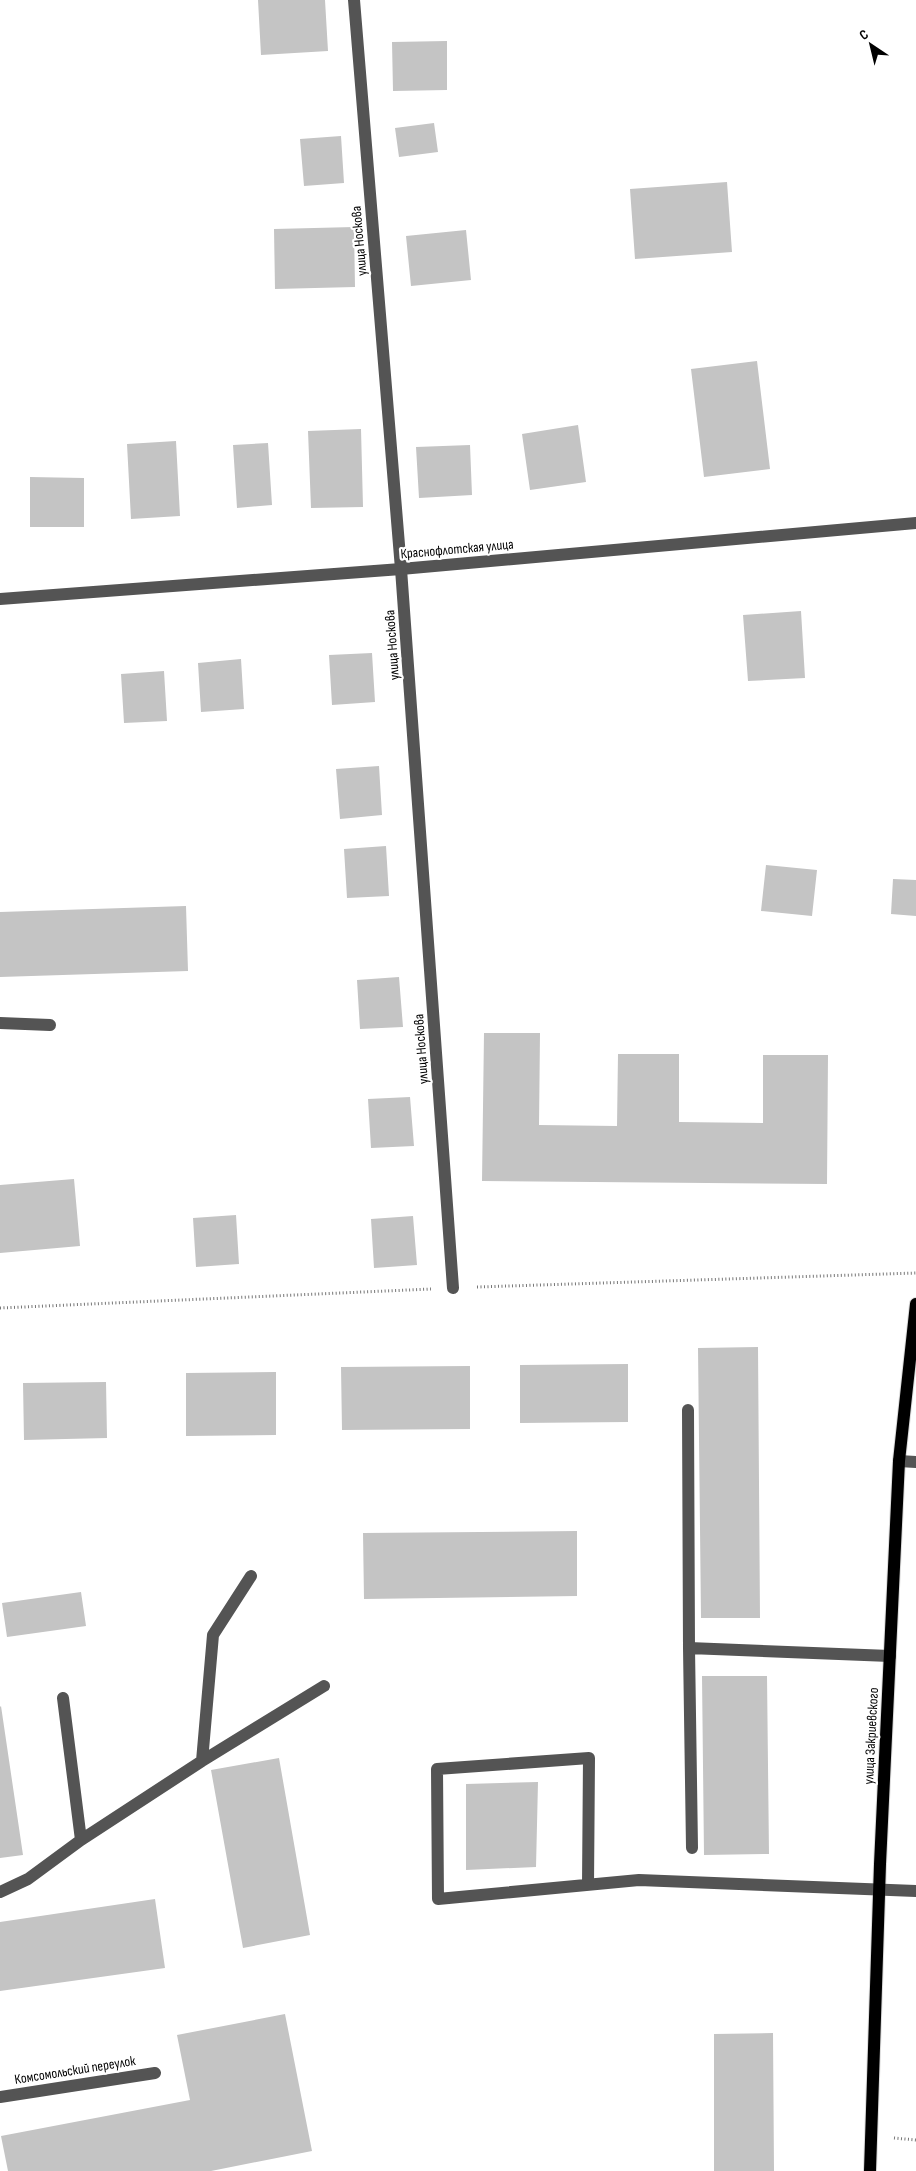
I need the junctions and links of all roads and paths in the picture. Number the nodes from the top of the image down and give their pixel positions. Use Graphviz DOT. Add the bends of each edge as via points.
graph roads {
  1 [pos="354,0"];
  2 [pos="916,523"];
  3 [pos="401,569"];
  4 [pos="0,599"];
  5 [pos="0,1023"];
  6 [pos="50,1025"];
  7 [pos="453,1288"];
  8 [pos="916,1304"];
  9 [pos="688,1410"];
  10 [pos="899,1460"];
  11 [pos="916,1462"];
  12 [pos="251,1576"];
  13 [pos="689,1648"];
  14 [pos="890,1656"];
  15 [pos="324,1686"];
  16 [pos="63,1698"];
  17 [pos="202,1761"];
  18 [pos="82,1840"];
  19 [pos="692,1848"];
  20 [pos="588,1885"];
  21 [pos="880,1888"];
  22 [pos="916,1891"];
  23 [pos="0,1892"];
  24 [pos="155,2073"];
  25 [pos="0,2097"];
  26 [pos="870,2171"];
  1 -- 3 [label="street, улица Носкова"];
  2 -- 3 [label="street, Краснофлотская улица"];
  3 -- 4 [label="street, Краснофлотская улица"];
  3 -- 7 [label="street, улица Носкова"];
  5 -- 6 [label="street"];
  8 -- 10 [label="main road, улица Закриевского"];
  9 -- 13 [label="street"];
  10 -- 11 [label="street"];
  10 -- 14 [label="main road, улица Закриевского"];
  12 -- 17 [label="street" via="213,1635"];
  13 -- 14 [label="street"];
  13 -- 19 [label="street"];
  14 -- 21 [label="main road, улица Закриевского"];
  15 -- 17 [label="street"];
  16 -- 18 [label="street"];
  17 -- 18 [label="street"];
  18 -- 23 [label="street" via="28,1879"];
  20 -- 20 [label="street" via="438,1899 437,1769 589,1758"];
  20 -- 21 [label="street" via="639,1880"];
  21 -- 22 [label="street"];
  21 -- 26 [label="main road, улица Закриевского"];
  24 -- 25 [label="street, Комсомольский переулок"];
}
